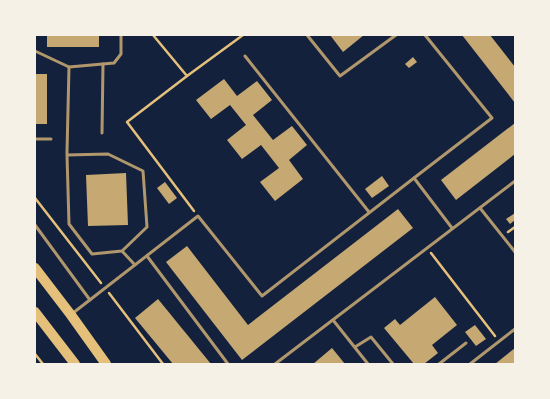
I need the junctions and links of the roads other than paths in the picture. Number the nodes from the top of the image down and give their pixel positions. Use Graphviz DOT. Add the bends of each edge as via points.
graph roads {
  1 [pos="121,35"];
  2 [pos="307,35"];
  3 [pos="396,35"];
  4 [pos="425,35"];
  5 [pos="35,52"];
  6 [pos="245,56"];
  7 [pos="102,64"];
  8 [pos="69,68"];
  9 [pos="102,133"];
  10 [pos="35,139"];
  11 [pos="51,139"];
  12 [pos="67,155"];
  13 [pos="414,178"];
  14 [pos="515,181"];
  15 [pos="480,208"];
  16 [pos="369,212"];
  17 [pos="35,225"];
  18 [pos="452,228"];
  19 [pos="122,251"];
  20 [pos="515,252"];
  21 [pos="147,256"];
  22 [pos="135,265"];
  23 [pos="35,268"];
  24 [pos="90,300"];
  25 [pos="35,312"];
  26 [pos="71,315"];
  27 [pos="333,320"];
  28 [pos="515,329"];
  29 [pos="466,343"];
  30 [pos="355,347"];
  31 [pos="75,364"];
  32 [pos="106,364"];
  33 [pos="228,364"];
  34 [pos="275,364"];
  35 [pos="368,364"];
  36 [pos="393,364"];
  37 [pos="439,364"];
  38 [pos="470,364"];
  1 -- 7 [label="lane" via="120,54 114,63"];
  2 -- 3 [label="lane" via="340,76"];
  4 -- 13 [label="lane" via="492,118"];
  5 -- 8 [label="lane"];
  6 -- 16 [label="lane"];
  7 -- 8 [label="lane"];
  7 -- 9 [label="lane"];
  8 -- 12 [label="lane"];
  10 -- 11 [label="lane"];
  12 -- 19 [label="lane" via="69,224 92,254"];
  12 -- 19 [label="lane" via="108,154 143,171 148,227"];
  13 -- 16 [label="lane"];
  13 -- 18 [label="lane"];
  14 -- 15 [label="lane"];
  15 -- 18 [label="lane"];
  15 -- 20 [label="lane"];
  16 -- 21 [label="lane" via="262,296 198,216"];
  17 -- 24 [label="lane"];
  18 -- 27 [label="lane"];
  19 -- 22 [label="lane"];
  21 -- 22 [label="lane"];
  21 -- 33 [label="lane"];
  22 -- 24 [label="lane"];
  23 -- 26 [label="main road"];
  24 -- 26 [label="lane"];
  25 -- 31 [label="main road"];
  26 -- 32 [label="main road"];
  27 -- 30 [label="lane"];
  27 -- 34 [label="lane"];
  28 -- 38 [label="lane"];
  29 -- 37 [label="lane"];
  30 -- 35 [label="lane"];
  30 -- 36 [label="lane" via="371,337"];
}
